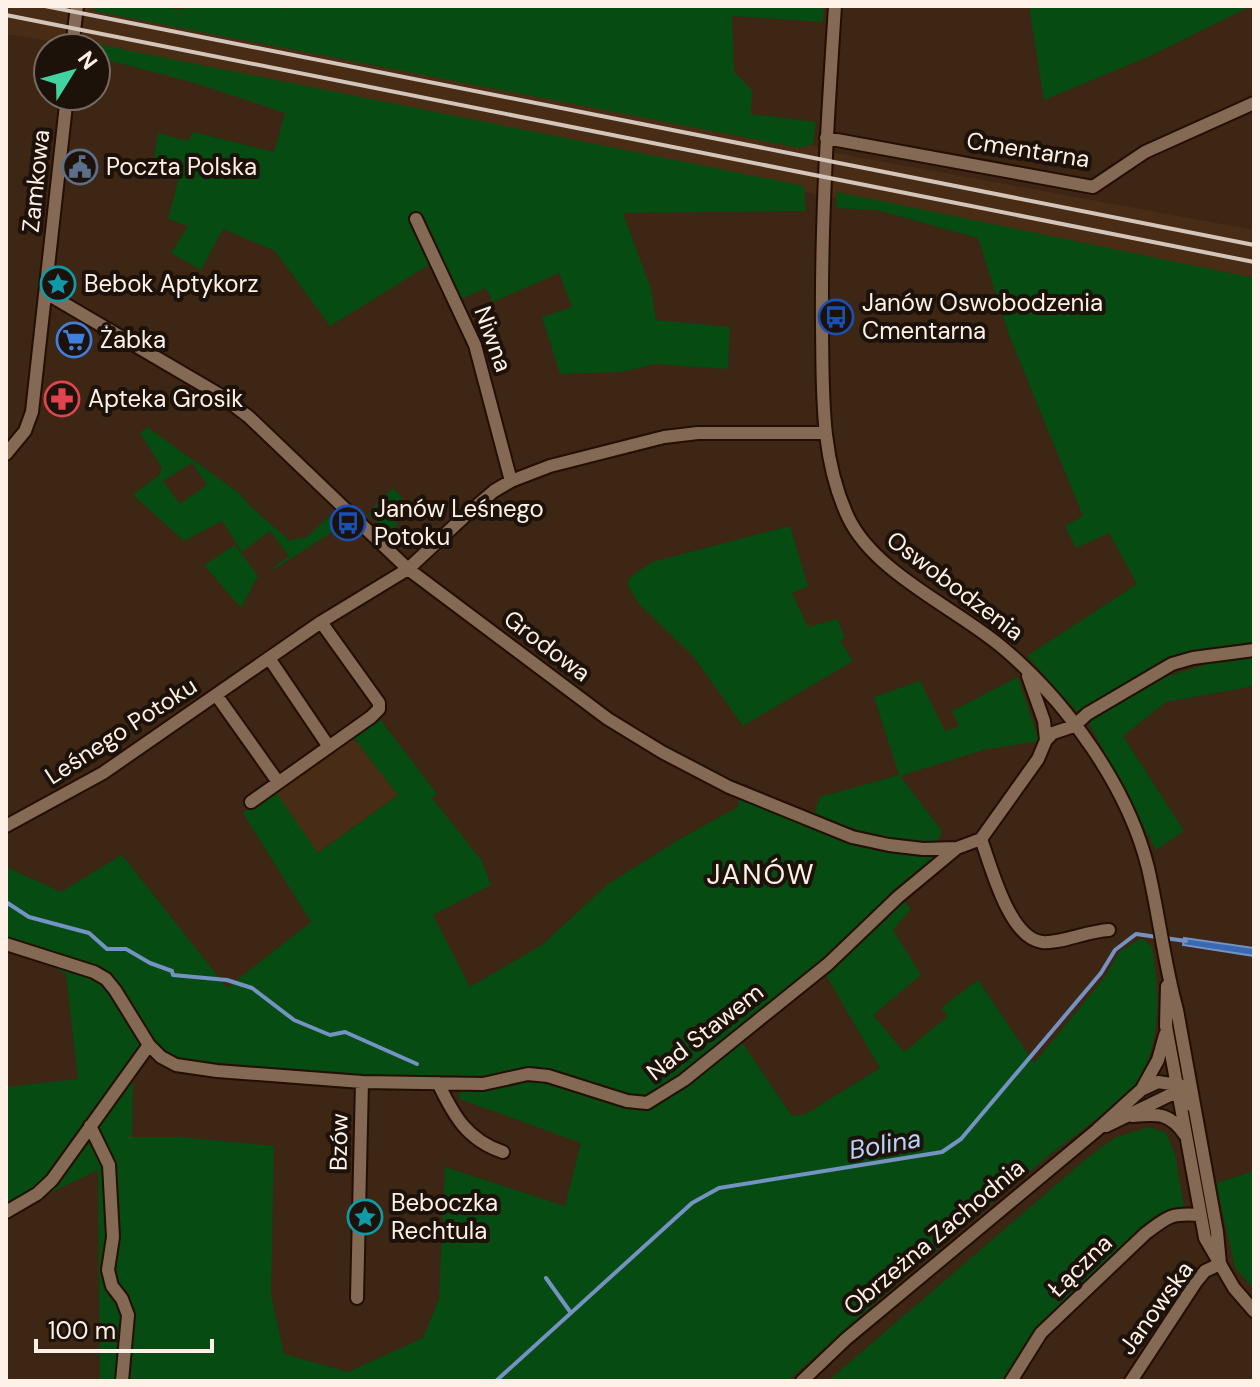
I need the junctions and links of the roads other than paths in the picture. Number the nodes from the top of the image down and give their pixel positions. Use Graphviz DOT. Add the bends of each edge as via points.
graph roads {
  1 [pos="77,6"];
  2 [pos="835,6"];
  3 [pos="74,32"];
  4 [pos="1254,103"];
  5 [pos="65,112"];
  6 [pos="826,138"];
  7 [pos="416,219"];
  8 [pos="46,293"];
  9 [pos="825,433"];
  10 [pos="6,454"];
  11 [pos="511,481"];
  12 [pos="408,569"];
  13 [pos="321,622"];
  14 [pos="1254,650"];
  15 [pos="269,658"];
  16 [pos="1026,669"];
  17 [pos="217,696"];
  18 [pos="1062,710"];
  19 [pos="1044,721"];
  20 [pos="1074,726"];
  21 [pos="1050,736"];
  22 [pos="329,747"];
  23 [pos="278,782"];
  24 [pos="251,802"];
  25 [pos="6,826"];
  26 [pos="981,839"];
  27 [pos="957,848"];
  28 [pos="1109,930"];
  29 [pos="6,944"];
  30 [pos="1167,975"];
  31 [pos="1166,1026"];
  32 [pos="149,1045"];
  33 [pos="1187,1068"];
  34 [pos="362,1082"];
  35 [pos="438,1083"];
  36 [pos="1177,1088"];
  37 [pos="1141,1090"];
  38 [pos="1195,1112"];
  39 [pos="1130,1116"];
  40 [pos="90,1126"];
  41 [pos="1097,1130"];
  42 [pos="1186,1138"];
  43 [pos="503,1152"];
  44 [pos="6,1212"];
  45 [pos="1200,1215"];
  46 [pos="1220,1264"];
  47 [pos="357,1298"];
  48 [pos="1254,1311"];
  49 [pos="122,1381"];
  50 [pos="802,1381"];
  51 [pos="1011,1381"];
  52 [pos="1131,1381"];
  1 -- 3 [label="street"];
  2 -- 6 [label="street, Oswobodzenia"];
  4 -- 6 [label="street, Cmentarna" via="1145,152 1093,187"];
  5 -- 8 [label="street, Zamkowa"];
  6 -- 9 [label="street, Oswobodzenia"];
  7 -- 11 [label="street, Niwna" via="475,345"];
  8 -- 10 [label="street, Zamkowa" via="32,412 25,431"];
  8 -- 12 [label="street, Grodowa" via="249,417"];
  9 -- 11 [label="street, Leśnego Potoku" via="664,437"];
  9 -- 16 [label="street, Oswobodzenia" via="842,503 873,554"];
  11 -- 12 [label="street, Leśnego Potoku"];
  12 -- 13 [label="street, Leśnego Potoku"];
  12 -- 27 [label="street, Grodowa" via="608,719 729,787 852,837"];
  13 -- 15 [label="street, Leśnego Potoku"];
  13 -- 22 [label="street" via="379,703 375,713"];
  14 -- 20 [label="street" via="1172,664"];
  15 -- 17 [label="street, Leśnego Potoku"];
  15 -- 22 [label="street"];
  16 -- 18 [label="street, Oswobodzenia"];
  16 -- 19 [label="street"];
  17 -- 23 [label="street, Leśnego Potoku"];
  17 -- 25 [label="street, Leśnego Potoku" via="103,773"];
  18 -- 19 [label="street" via="1052,711"];
  18 -- 20 [label="street, Oswobodzenia"];
  18 -- 21 [label="street"];
  19 -- 21 [label="street"];
  20 -- 21 [label="street"];
  20 -- 30 [label="street, Oswobodzenia" via="1113,783 1137,831"];
  21 -- 26 [label="street"];
  22 -- 23 [label="street"];
  23 -- 24 [label="street"];
  26 -- 27 [label="street, Grodowa"];
  26 -- 28 [label="street" via="1010,913 1029,938 1056,942"];
  27 -- 35 [label="street, Nad Stawem" via="828,964 684,1080 647,1103 528,1074 483,1084"];
  29 -- 32 [label="street, Nad Stawem" via="106,979"];
  30 -- 31 [label="street, Oswobodzenia"];
  30 -- 33 [label="street, Oswobodzenia"];
  31 -- 36 [label="street, Oswobodzenia"];
  31 -- 37 [label="street, Oswobodzenia" via="1158,1060"];
  32 -- 34 [label="street, Nad Stawem" via="161,1057 190,1067"];
  32 -- 40 [label="street"];
  33 -- 36 [label="street"];
  33 -- 38 [label="street, Oswobodzenia"];
  34 -- 35 [label="street, Nad Stawem"];
  34 -- 47 [label="street, Bzów"];
  35 -- 43 [label="street" via="465,1129"];
  36 -- 37 [label="street" via="1158,1082"];
  36 -- 38 [label="street, Oswobodzenia"];
  36 -- 39 [label="street, Obrzeżna Zachodnia"];
  36 -- 42 [label="street, Oswobodzenia"];
  37 -- 41 [label="street, Obrzeżna Zachodnia"];
  38 -- 46 [label="street, Oswobodzenia"];
  39 -- 41 [label="street, Obrzeżna Zachodnia"];
  39 -- 42 [label="street, Obrzeżna Zachodnia" via="1167,1117"];
  40 -- 44 [label="street" via="52,1180"];
  40 -- 49 [label="street" via="109,1165 113,1237 108,1270 128,1315"];
  41 -- 50 [label="street, Obrzeżna Zachodnia"];
  42 -- 45 [label="street, Oswobodzenia"];
  45 -- 46 [label="street, Oswobodzenia" via="1205,1238"];
  45 -- 51 [label="street, Łączna" via="1179,1213 1162,1220 1052,1323"];
  46 -- 48 [label="street, Oswobodzenia"];
  46 -- 52 [label="street, Janowska" via="1196,1282"];
}
